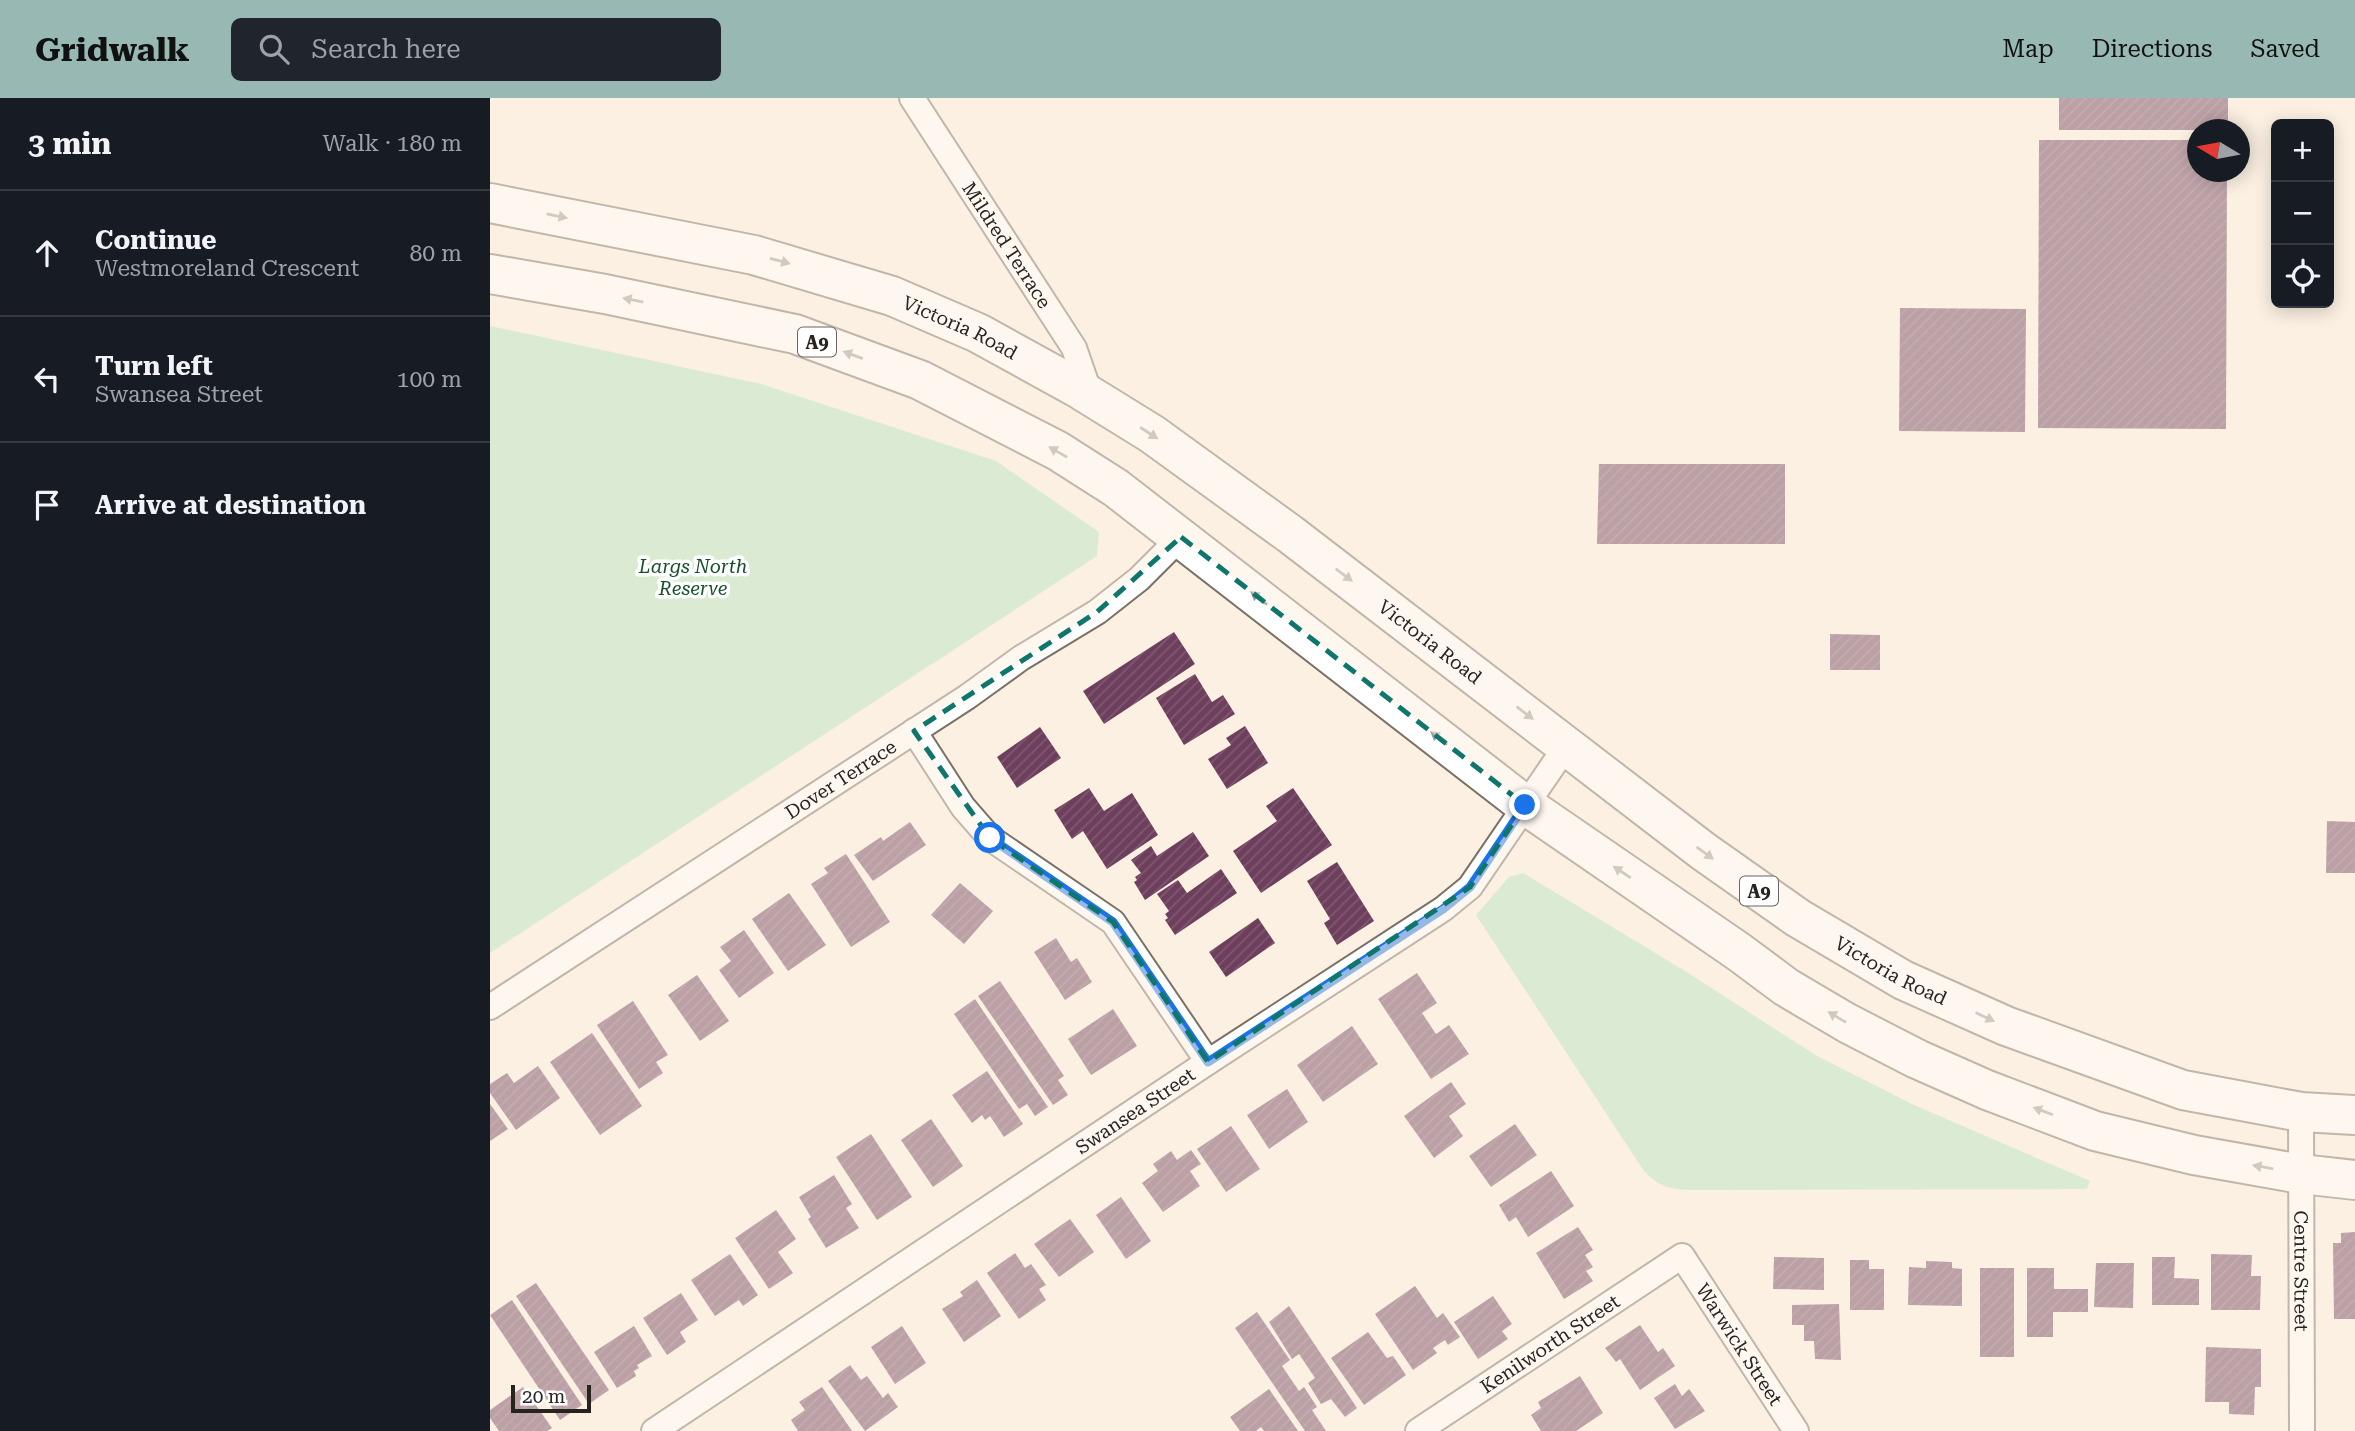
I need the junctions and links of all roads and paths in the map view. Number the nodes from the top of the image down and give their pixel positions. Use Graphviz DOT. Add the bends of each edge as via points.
graph roads {
  1 [pos="912,98"];
  2 [pos="490,203"];
  3 [pos="490,274"];
  4 [pos="1091,397"];
  5 [pos="1181,537"];
  6 [pos="914,731"];
  7 [pos="1567,745"];
  8 [pos="1525,805"];
  9 [pos="490,1007"];
  10 [pos="1208,1062"];
  11 [pos="2301,1112"];
  12 [pos="2355,1115"];
  13 [pos="2301,1174"];
  14 [pos="2355,1180"];
  15 [pos="1682,1256"];
  16 [pos="654,1431"];
  17 [pos="1418,1431"];
  18 [pos="1796,1431"];
  19 [pos="2302,1431"];
  1 -- 4 [label="street, Mildred Terrace" via="1074,348"];
  2 -- 4 [label="highway, Victoria Road / A9, one-way" via="742,252 847,281 978,333"];
  5 -- 3 [label="highway, A9, one-way" via="1058,451 920,380 795,334"];
  4 -- 7 [label="highway, Victoria Road / A9, one-way" via="1152,434 1279,526"];
  5 -- 6 [label="street, Dover Terrace" via="1097,612 1021,657"];
  8 -- 5 [label="highway, A9, one-way"];
  6 -- 9 [label="street, Dover Terrace"];
  6 -- 10 [label="street" via="963,807 990,838 1113,922"];
  7 -- 8 [label="street, Swansea Street"];
  7 -- 11 [label="highway, Victoria Road / A9, one-way" via="1787,911 1903,979 2006,1027 2183,1090"];
  8 -- 10 [label="street, Swansea Street" via="1470,887 1443,909"];
  13 -- 8 [label="highway, A9, one-way" via="2095,1131 1917,1059 1786,986"];
  10 -- 16 [label="street, Swansea Street"];
  11 -- 12 [label="highway, Victoria Road / A9"];
  11 -- 13 [label="street, Centre Street"];
  13 -- 14 [label="highway, A9"];
  13 -- 19 [label="street, Centre Street"];
  15 -- 17 [label="street, Kenilworth Street"];
  15 -- 18 [label="street, Warwick Street"];
}
